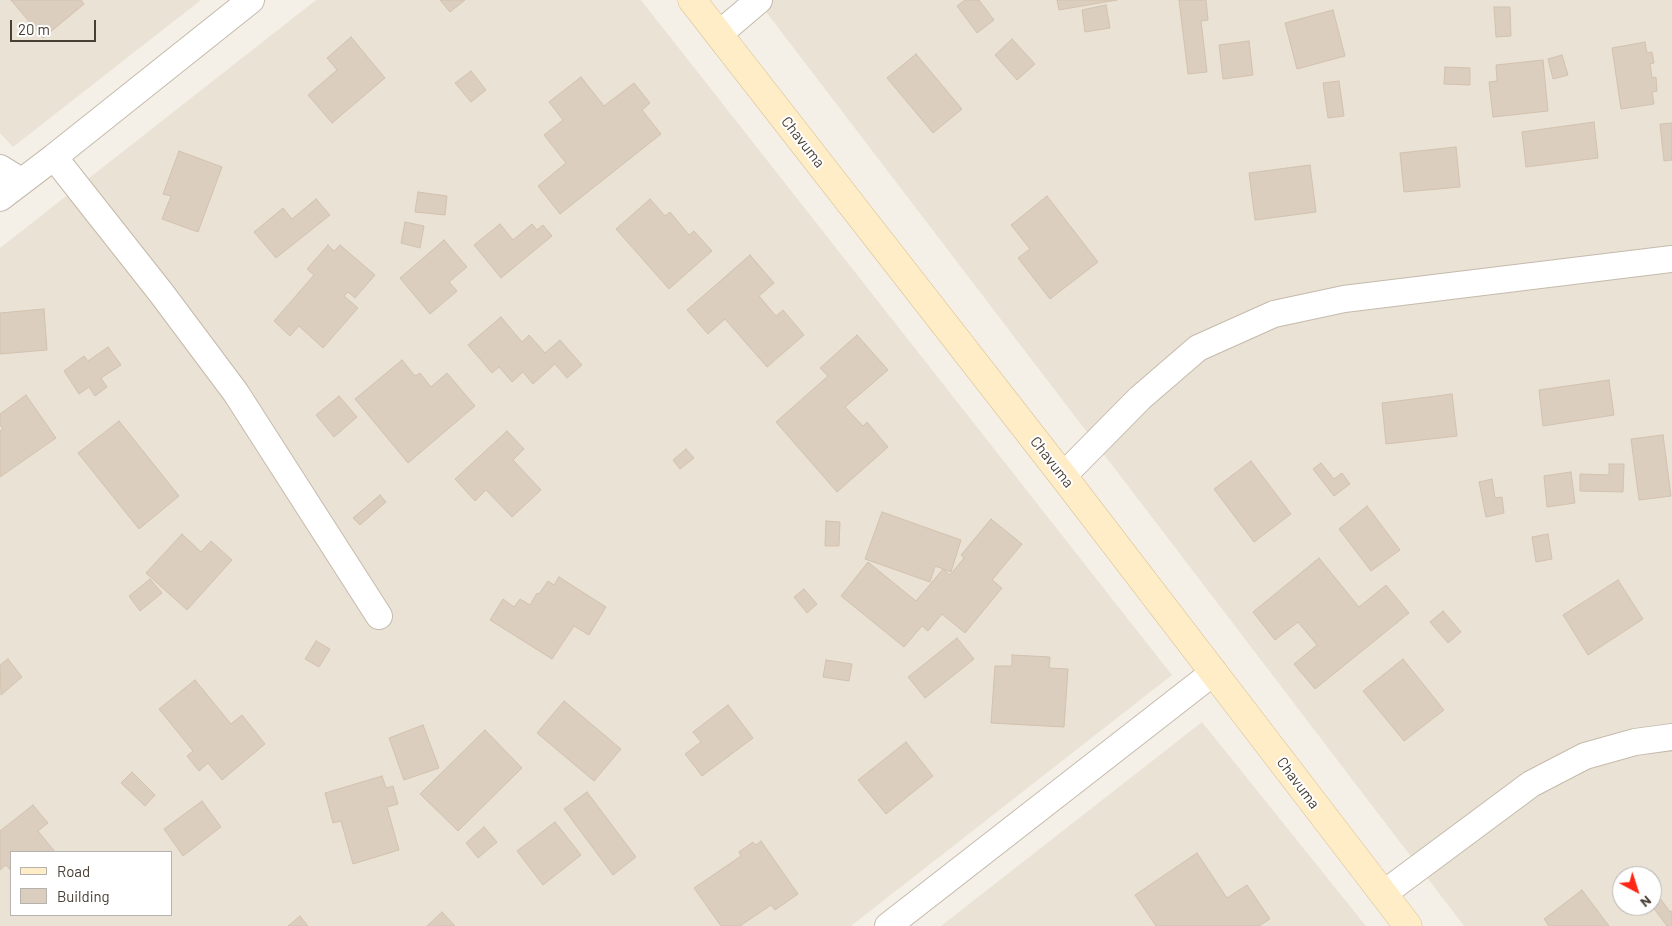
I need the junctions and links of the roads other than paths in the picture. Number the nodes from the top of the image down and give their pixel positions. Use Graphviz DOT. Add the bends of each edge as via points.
graph roads {
  1 [pos="250,0"];
  2 [pos="692,0"];
  3 [pos="759,0"];
  4 [pos="719,34"];
  5 [pos="54,157"];
  6 [pos="11,175"];
  7 [pos="0,198"];
  8 [pos="1672,259"];
  9 [pos="1063,476"];
  10 [pos="379,616"];
  11 [pos="1214,672"];
  12 [pos="1672,736"];
  13 [pos="1383,894"];
  14 [pos="888,926"];
  15 [pos="1408,926"];
  1 -- 5 [label="street"];
  2 -- 4 [label="street, Chavuma"];
  3 -- 4 [label="street"];
  4 -- 9 [label="street, Chavuma"];
  5 -- 6 [label="street"];
  5 -- 10 [label="street" via="236,393"];
  6 -- 7 [label="street"];
  8 -- 9 [label="street" via="1344,298 1274,314 1198,348 1140,398"];
  9 -- 11 [label="street, Chavuma"];
  11 -- 13 [label="street, Chavuma"];
  11 -- 14 [label="street"];
  12 -- 13 [label="street" via="1585,756 1531,784"];
  13 -- 15 [label="street, Chavuma"];
}
